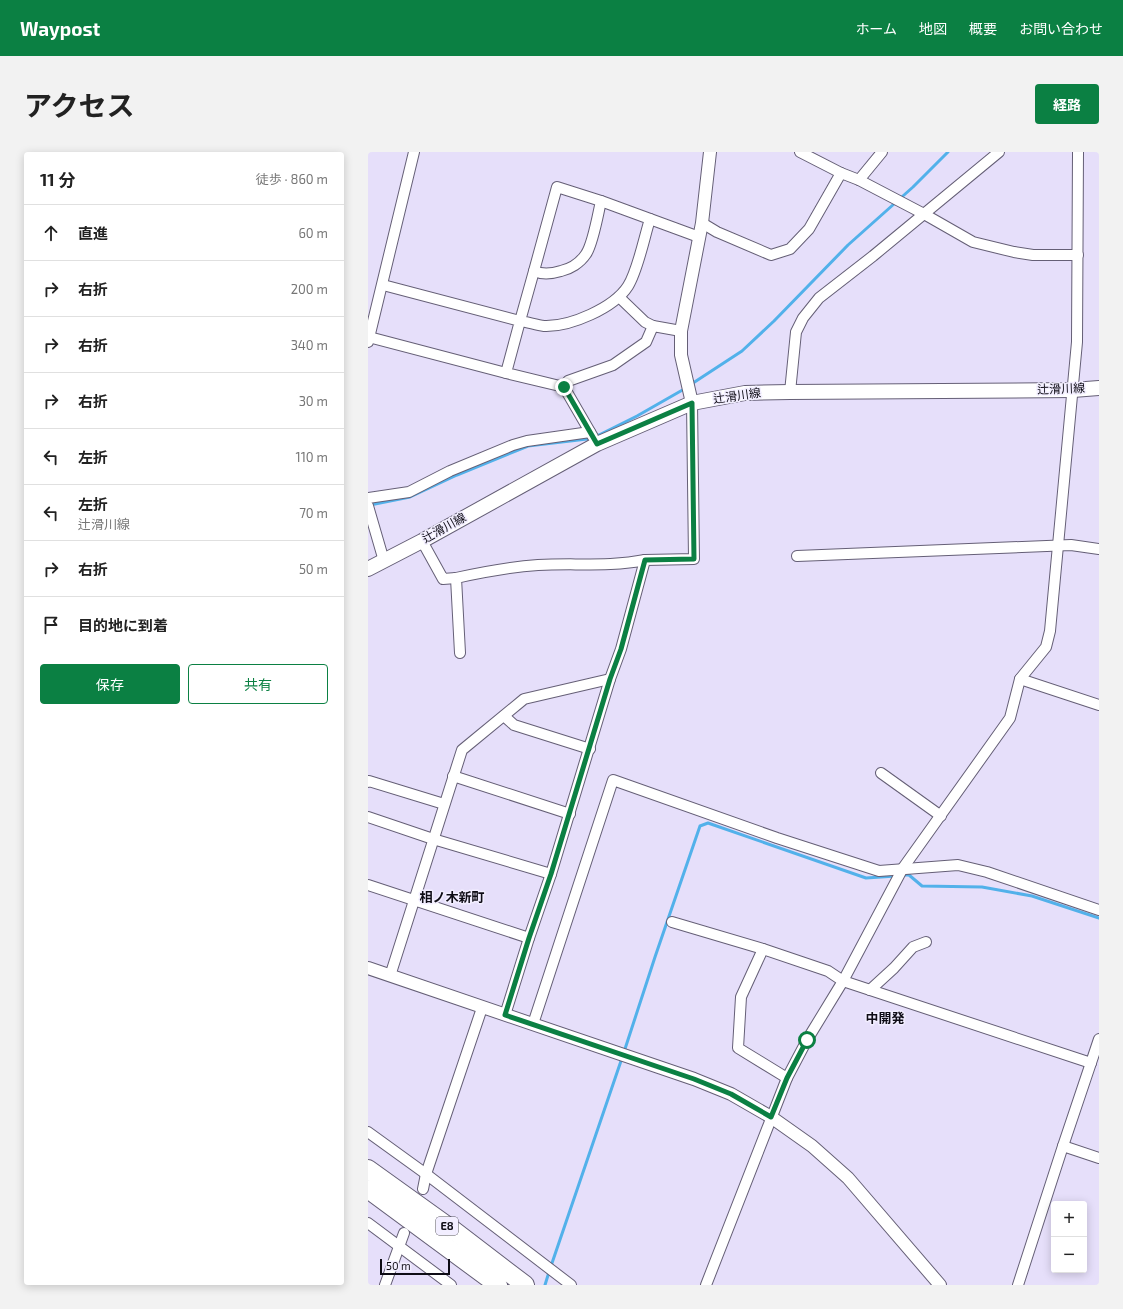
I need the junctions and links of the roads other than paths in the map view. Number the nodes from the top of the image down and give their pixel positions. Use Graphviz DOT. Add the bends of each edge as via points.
graph roads {
  1 [pos="414,152"];
  2 [pos="710,152"];
  3 [pos="882,152"];
  4 [pos="999,152"];
  5 [pos="1078,152"];
  6 [pos="804,153"];
  7 [pos="841,173"];
  8 [pos="859,180"];
  9 [pos="600,201"];
  10 [pos="924,214"];
  11 [pos="650,219"];
  12 [pos="702,223"];
  13 [pos="699,237"];
  14 [pos="1078,255"];
  15 [pos="534,272"];
  16 [pos="382,285"];
  17 [pos="619,297"];
  18 [pos="520,321"];
  19 [pos="653,326"];
  20 [pos="681,331"];
  21 [pos="369,340"];
  22 [pos="506,373"];
  23 [pos="564,387"];
  24 [pos="1099,388"];
  25 [pos="1073,390"];
  26 [pos="790,392"];
  27 [pos="692,403"];
  28 [pos="594,438"];
  29 [pos="368,498"];
  30 [pos="368,506"];
  31 [pos="422,541"];
  32 [pos="1058,546"];
  33 [pos="1099,549"];
  34 [pos="797,556"];
  35 [pos="645,560"];
  36 [pos="384,561"];
  37 [pos="368,569"];
  38 [pos="456,578"];
  39 [pos="460,653"];
  40 [pos="610,679"];
  41 [pos="1020,679"];
  42 [pos="1099,705"];
  43 [pos="504,716"];
  44 [pos="590,749"];
  45 [pos="881,773"];
  46 [pos="453,776"];
  47 [pos="368,782"];
  48 [pos="444,804"];
  49 [pos="570,814"];
  50 [pos="940,816"];
  51 [pos="368,817"];
  52 [pos="434,839"];
  53 [pos="903,868"];
  54 [pos="551,874"];
  55 [pos="368,885"];
  56 [pos="414,900"];
  57 [pos="1099,910"];
  58 [pos="672,922"];
  59 [pos="529,938"];
  60 [pos="926,942"];
  61 [pos="764,949"];
  62 [pos="368,968"];
  63 [pos="390,976"];
  64 [pos="843,981"];
  65 [pos="870,990"];
  66 [pos="482,1008"];
  67 [pos="505,1015"];
  68 [pos="533,1024"];
  69 [pos="1099,1039"];
  70 [pos="1091,1063"];
  71 [pos="787,1078"];
  72 [pos="771,1117"];
  73 [pos="368,1132"];
  74 [pos="1063,1146"];
  75 [pos="1099,1158"];
  76 [pos="368,1169"];
  77 [pos="426,1174"];
  78 [pos="368,1189"];
  79 [pos="423,1189"];
  80 [pos="368,1223"];
  81 [pos="404,1233"];
  82 [pos="398,1245"];
  83 [pos="385,1285"];
  84 [pos="451,1285"];
  85 [pos="498,1285"];
  86 [pos="525,1285"];
  87 [pos="571,1285"];
  88 [pos="706,1285"];
  89 [pos="940,1285"];
  90 [pos="1018,1285"];
  1 -- 16 [label="street"];
  2 -- 12 [label="street"];
  3 -- 8 [label="street"];
  4 -- 10 [label="street"];
  5 -- 14 [label="street"];
  6 -- 7 [label="street"];
  7 -- 8 [label="street"];
  7 -- 12 [label="street" via="809,229 790,249 771,255 753,249"];
  8 -- 10 [label="street"];
  9 -- 11 [label="street"];
  9 -- 15 [label="street" via="586,254 579,262 566,270 552,274"];
  9 -- 15 [label="street" via="557,187"];
  10 -- 14 [label="street" via="973,242 1033,255"];
  10 -- 26 [label="street" via="819,298 803,318 796,332"];
  11 -- 13 [label="street"];
  11 -- 17 [label="street" via="633,276"];
  12 -- 13 [label="street"];
  13 -- 20 [label="street"];
  14 -- 25 [label="street" via="1078,342"];
  15 -- 18 [label="street"];
  16 -- 18 [label="street"];
  16 -- 21 [label="street"];
  17 -- 18 [label="street" via="588,316 561,325 544,326"];
  17 -- 19 [label="street" via="645,322"];
  18 -- 22 [label="street"];
  19 -- 20 [label="street"];
  19 -- 23 [label="street" via="646,342 613,365 568,381"];
  20 -- 27 [label="street" via="681,356"];
  21 -- 22 [label="street"];
  22 -- 23 [label="street"];
  23 -- 28 [label="street"];
  24 -- 25 [label="main road, 辻滑川線"];
  25 -- 26 [label="main road, 辻滑川線"];
  25 -- 32 [label="street"];
  26 -- 27 [label="main road, 辻滑川線" via="745,393"];
  27 -- 28 [label="main road, 辻滑川線"];
  27 -- 35 [label="street" via="694,559"];
  28 -- 29 [label="street" via="513,444 409,492"];
  28 -- 31 [label="main road, 辻滑川線"];
  30 -- 36 [label="street"];
  31 -- 36 [label="main road, 辻滑川線"];
  31 -- 38 [label="street" via="443,579"];
  32 -- 33 [label="street"];
  32 -- 34 [label="street"];
  32 -- 41 [label="street" via="1050,631 1046,647"];
  35 -- 38 [label="street" via="629,563 537,565"];
  35 -- 40 [label="street" via="621,649"];
  36 -- 37 [label="main road, 辻滑川線"];
  38 -- 39 [label="street"];
  40 -- 43 [label="street" via="524,699"];
  40 -- 44 [label="street"];
  41 -- 42 [label="street"];
  41 -- 50 [label="street" via="1010,718"];
  43 -- 44 [label="street" via="514,725"];
  43 -- 46 [label="street" via="462,750"];
  44 -- 49 [label="street"];
  45 -- 50 [label="street"];
  46 -- 48 [label="street"];
  46 -- 49 [label="street"];
  47 -- 48 [label="street"];
  48 -- 52 [label="street"];
  49 -- 54 [label="street"];
  50 -- 53 [label="street"];
  51 -- 52 [label="street"];
  52 -- 54 [label="street"];
  52 -- 56 [label="street"];
  53 -- 57 [label="street" via="958,865 987,872"];
  53 -- 64 [label="street"];
  53 -- 68 [label="street" via="879,870 777,838 613,780"];
  54 -- 59 [label="street"];
  55 -- 56 [label="street"];
  56 -- 59 [label="street"];
  56 -- 63 [label="street"];
  58 -- 61 [label="street"];
  59 -- 67 [label="street"];
  60 -- 65 [label="street" via="913,948"];
  61 -- 64 [label="street" via="828,971"];
  61 -- 71 [label="street" via="741,997 738,1048"];
  62 -- 63 [label="street"];
  63 -- 66 [label="street"];
  64 -- 65 [label="street"];
  64 -- 71 [label="street"];
  65 -- 70 [label="street"];
  66 -- 67 [label="street"];
  66 -- 77 [label="street"];
  67 -- 68 [label="street"];
  68 -- 72 [label="street" via="694,1079 731,1094"];
  69 -- 70 [label="street"];
  70 -- 74 [label="street"];
  71 -- 72 [label="street"];
  72 -- 88 [label="street"];
  72 -- 89 [label="street" via="812,1146 848,1178"];
  73 -- 77 [label="street"];
  74 -- 75 [label="street"];
  74 -- 90 [label="street"];
  76 -- 86 [label="highway, E8"];
  77 -- 79 [label="street"];
  77 -- 87 [label="street"];
  78 -- 85 [label="highway, E8"];
  80 -- 82 [label="street"];
  81 -- 82 [label="street"];
  82 -- 83 [label="street"];
  82 -- 84 [label="street"];
}
